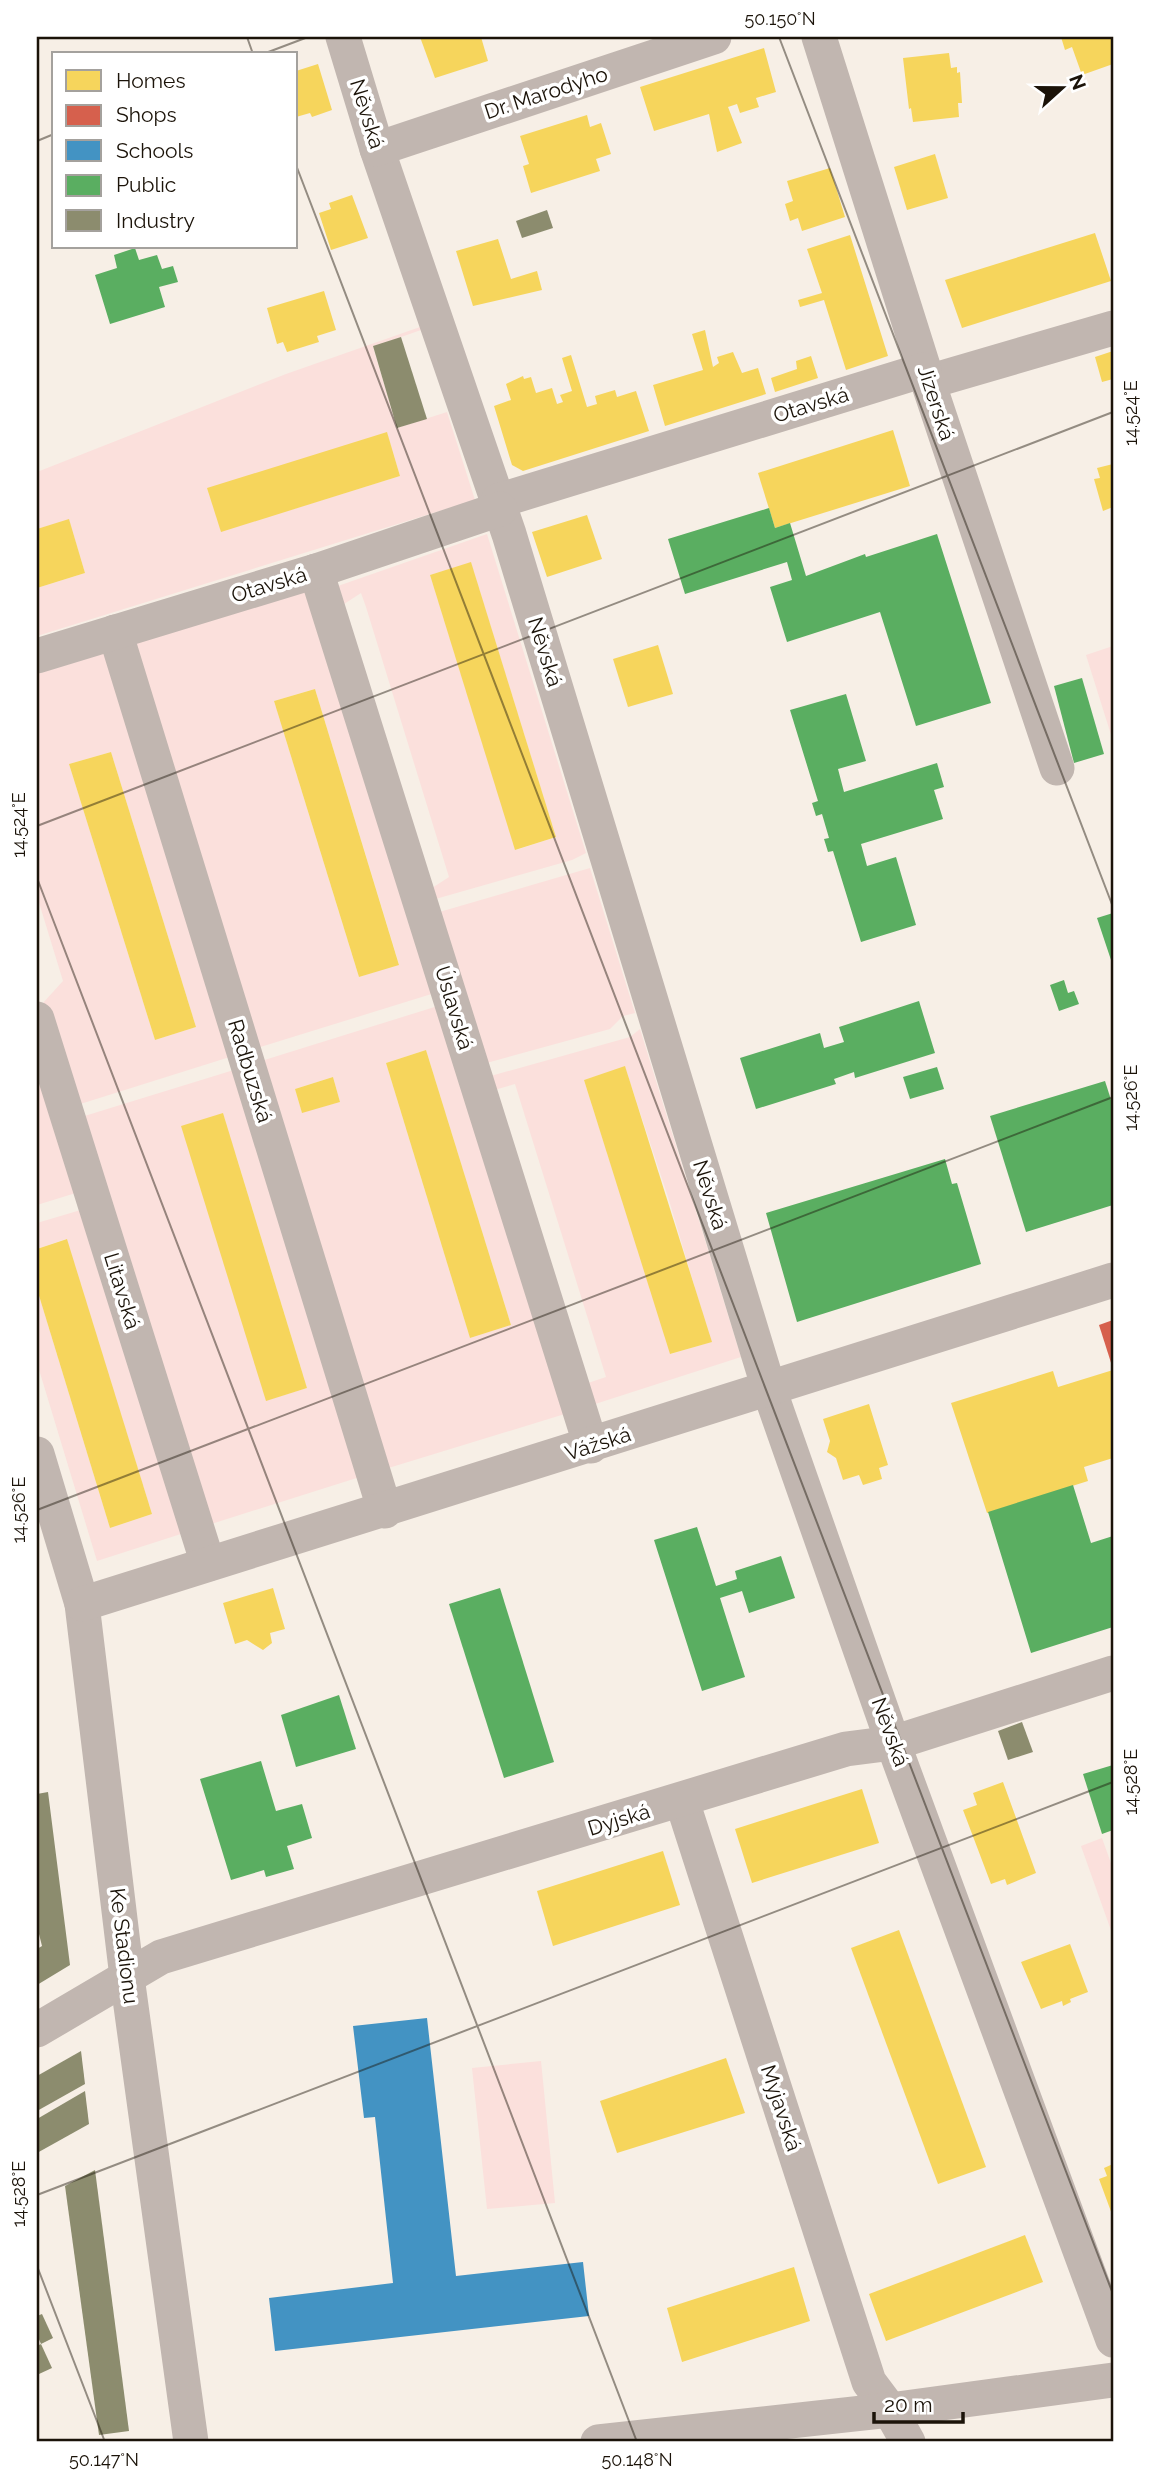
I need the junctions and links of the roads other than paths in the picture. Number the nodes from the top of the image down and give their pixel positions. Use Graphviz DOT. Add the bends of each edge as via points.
graph roads {
  1 [pos="343,37"];
  2 [pos="714,37"];
  3 [pos="819,37"];
  4 [pos="377,149"];
  5 [pos="1113,328"];
  6 [pos="926,376"];
  7 [pos="499,505"];
  8 [pos="316,571"];
  9 [pos="114,632"];
  10 [pos="37,656"];
  11 [pos="1057,768"];
  12 [pos="37,1019"];
  13 [pos="1113,1280"];
  14 [pos="769,1389"];
  15 [pos="591,1446"];
  16 [pos="37,1454"];
  17 [pos="385,1511"];
  18 [pos="208,1564"];
  19 [pos="82,1604"];
  20 [pos="1113,1673"];
  21 [pos="893,1743"];
  22 [pos="682,1801"];
  23 [pos="127,1977"];
  24 [pos="37,2030"];
  25 [pos="1113,2340"];
  26 [pos="1113,2380"];
  27 [pos="890,2410"];
  28 [pos="711,2436"];
  29 [pos="191,2442"];
  30 [pos="598,2442"];
  31 [pos="908,2442"];
  1 -- 4 [label="street, Něvská"];
  2 -- 4 [label="street, Dr. Marodyho"];
  3 -- 6 [label="street, Jizerská"];
  4 -- 7 [label="street, Něvská"];
  5 -- 6 [label="street, Otavská"];
  6 -- 7 [label="street, Otavská"];
  6 -- 11 [label="street, Jizerská"];
  7 -- 8 [label="street, Otavská"];
  7 -- 14 [label="street, Něvská"];
  8 -- 9 [label="street, Otavská"];
  8 -- 15 [label="street, Úslavská"];
  9 -- 10 [label="street, Otavská"];
  9 -- 17 [label="street, Radbuzská"];
  12 -- 18 [label="street, Litavská"];
  13 -- 14 [label="street, Vážská"];
  14 -- 15 [label="street, Vážská"];
  14 -- 21 [label="street, Něvská"];
  15 -- 17 [label="street, Vážská"];
  16 -- 19 [label="street, Ke Stadionu"];
  17 -- 18 [label="street, Vážská"];
  18 -- 19 [label="street, Vážská"];
  19 -- 23 [label="street, Ke Stadionu"];
  20 -- 21 [label="street, Dyjská"];
  21 -- 22 [label="street, Dyjská" via="846,1749"];
  21 -- 25 [label="street, Něvská"];
  22 -- 23 [label="street, Dyjská" via="161,1957"];
  22 -- 27 [label="street, Myjavská" via="869,2382"];
  23 -- 24 [label="street, Dyjská"];
  23 -- 29 [label="street, Ke Stadionu"];
  26 -- 27 [label="street"];
  27 -- 28 [label="street"];
  27 -- 31 [label="street, Myjavská"];
  28 -- 30 [label="street"];
}
